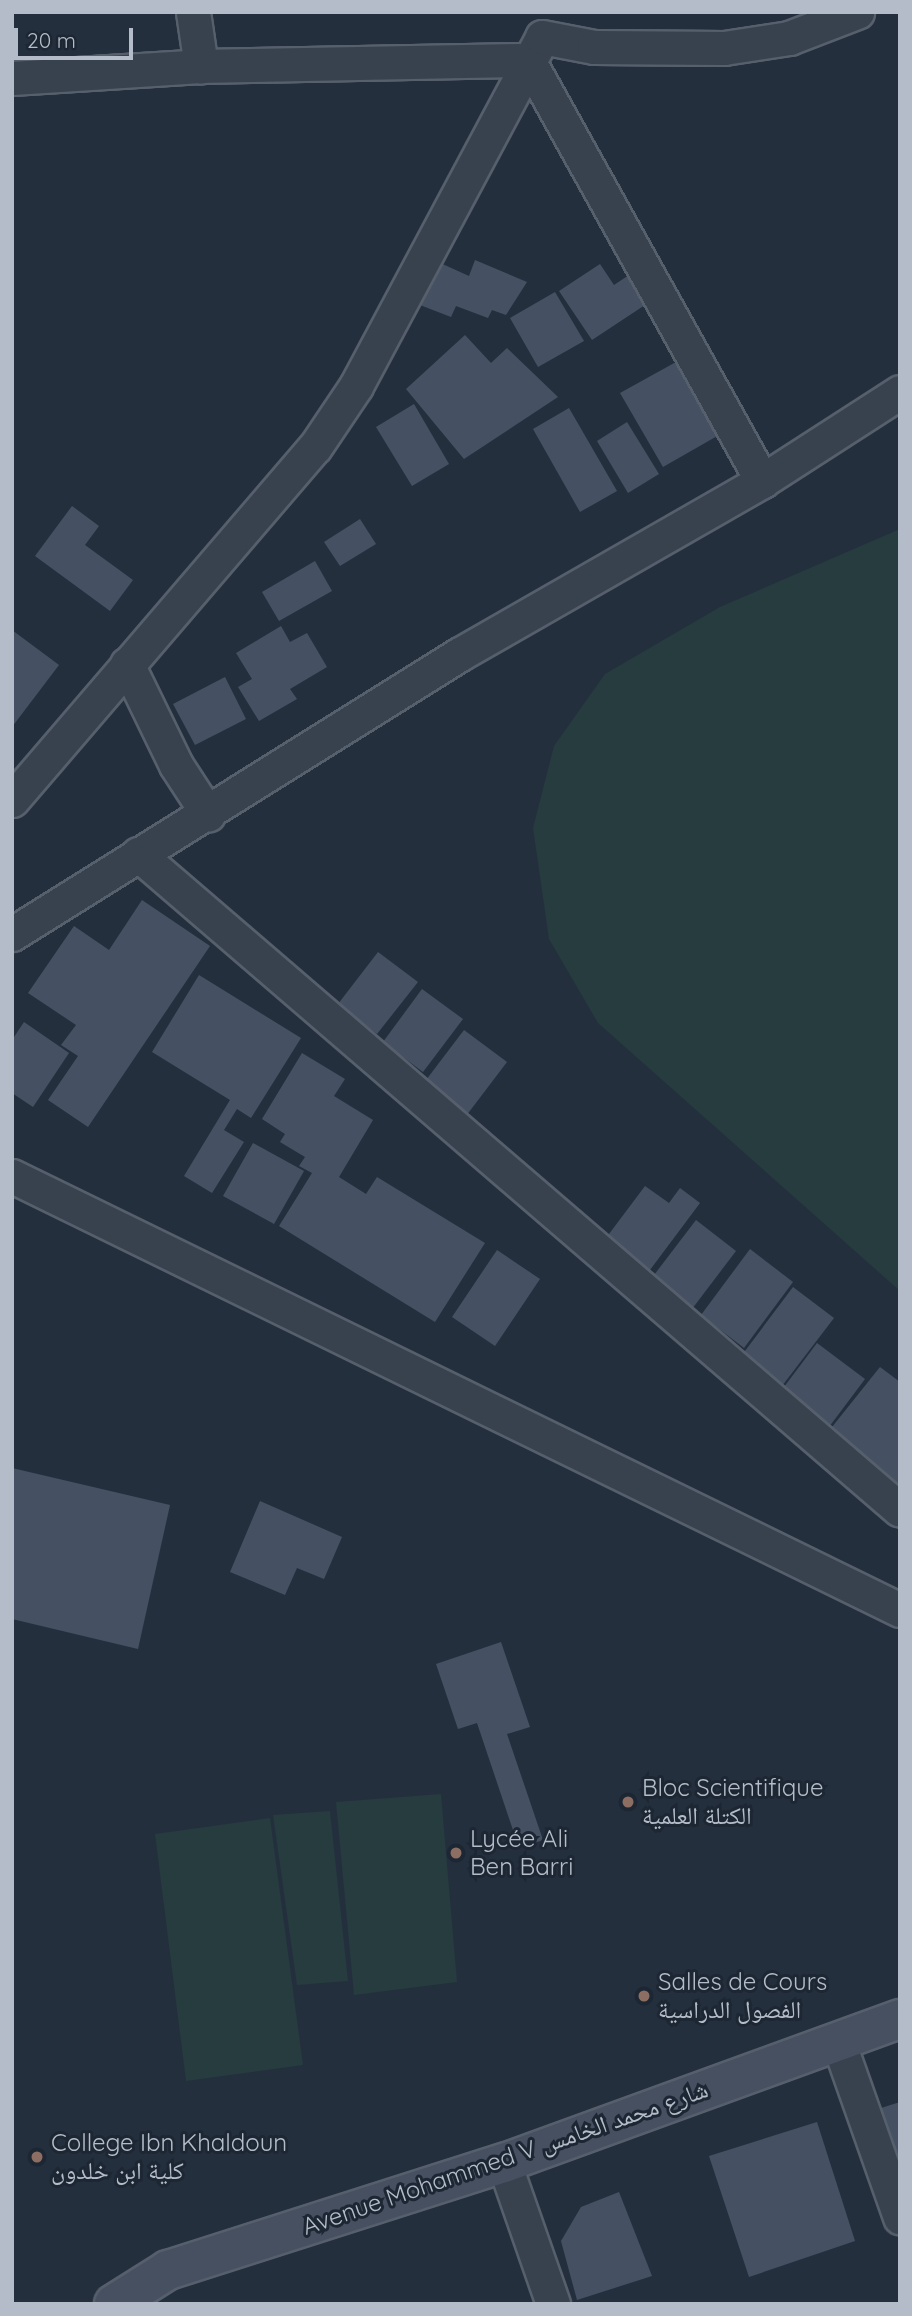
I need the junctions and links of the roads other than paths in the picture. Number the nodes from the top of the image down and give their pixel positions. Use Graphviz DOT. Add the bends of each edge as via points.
graph roads {
  1 [pos="194,12"];
  2 [pos="857,12"];
  3 [pos="543,36"];
  4 [pos="201,66"];
  5 [pos="12,78"];
  6 [pos="900,392"];
  7 [pos="762,481"];
  8 [pos="127,664"];
  9 [pos="12,800"];
  10 [pos="208,814"];
  11 [pos="138,854"];
  12 [pos="12,934"];
  13 [pos="12,1176"];
  14 [pos="900,1510"];
  15 [pos="900,1610"];
  16 [pos="900,2019"];
  17 [pos="838,2040"];
  18 [pos="504,2163"];
  19 [pos="900,2217"];
  20 [pos="114,2304"];
  21 [pos="553,2304"];
  1 -- 4 [label="street"];
  2 -- 3 [label="street" via="789,38 724,48 594,47"];
  3 -- 4 [label="street"];
  3 -- 7 [label="street"];
  3 -- 8 [label="street" via="356,386 267,508"];
  4 -- 5 [label="street"];
  6 -- 7 [label="street"];
  7 -- 10 [label="street" via="460,654"];
  8 -- 9 [label="street"];
  8 -- 10 [label="street" via="176,765"];
  10 -- 11 [label="street"];
  11 -- 12 [label="street"];
  11 -- 14 [label="street"];
  13 -- 15 [label="street"];
  16 -- 17 [label="street, Avenue Mohammed V شارع محمد الخامس"];
  17 -- 18 [label="street, Avenue Mohammed V شارع محمد الخامس"];
  17 -- 19 [label="street"];
  18 -- 20 [label="street, Avenue Mohammed V شارع محمد الخامس" via="168,2270"];
  18 -- 21 [label="street"];
}
